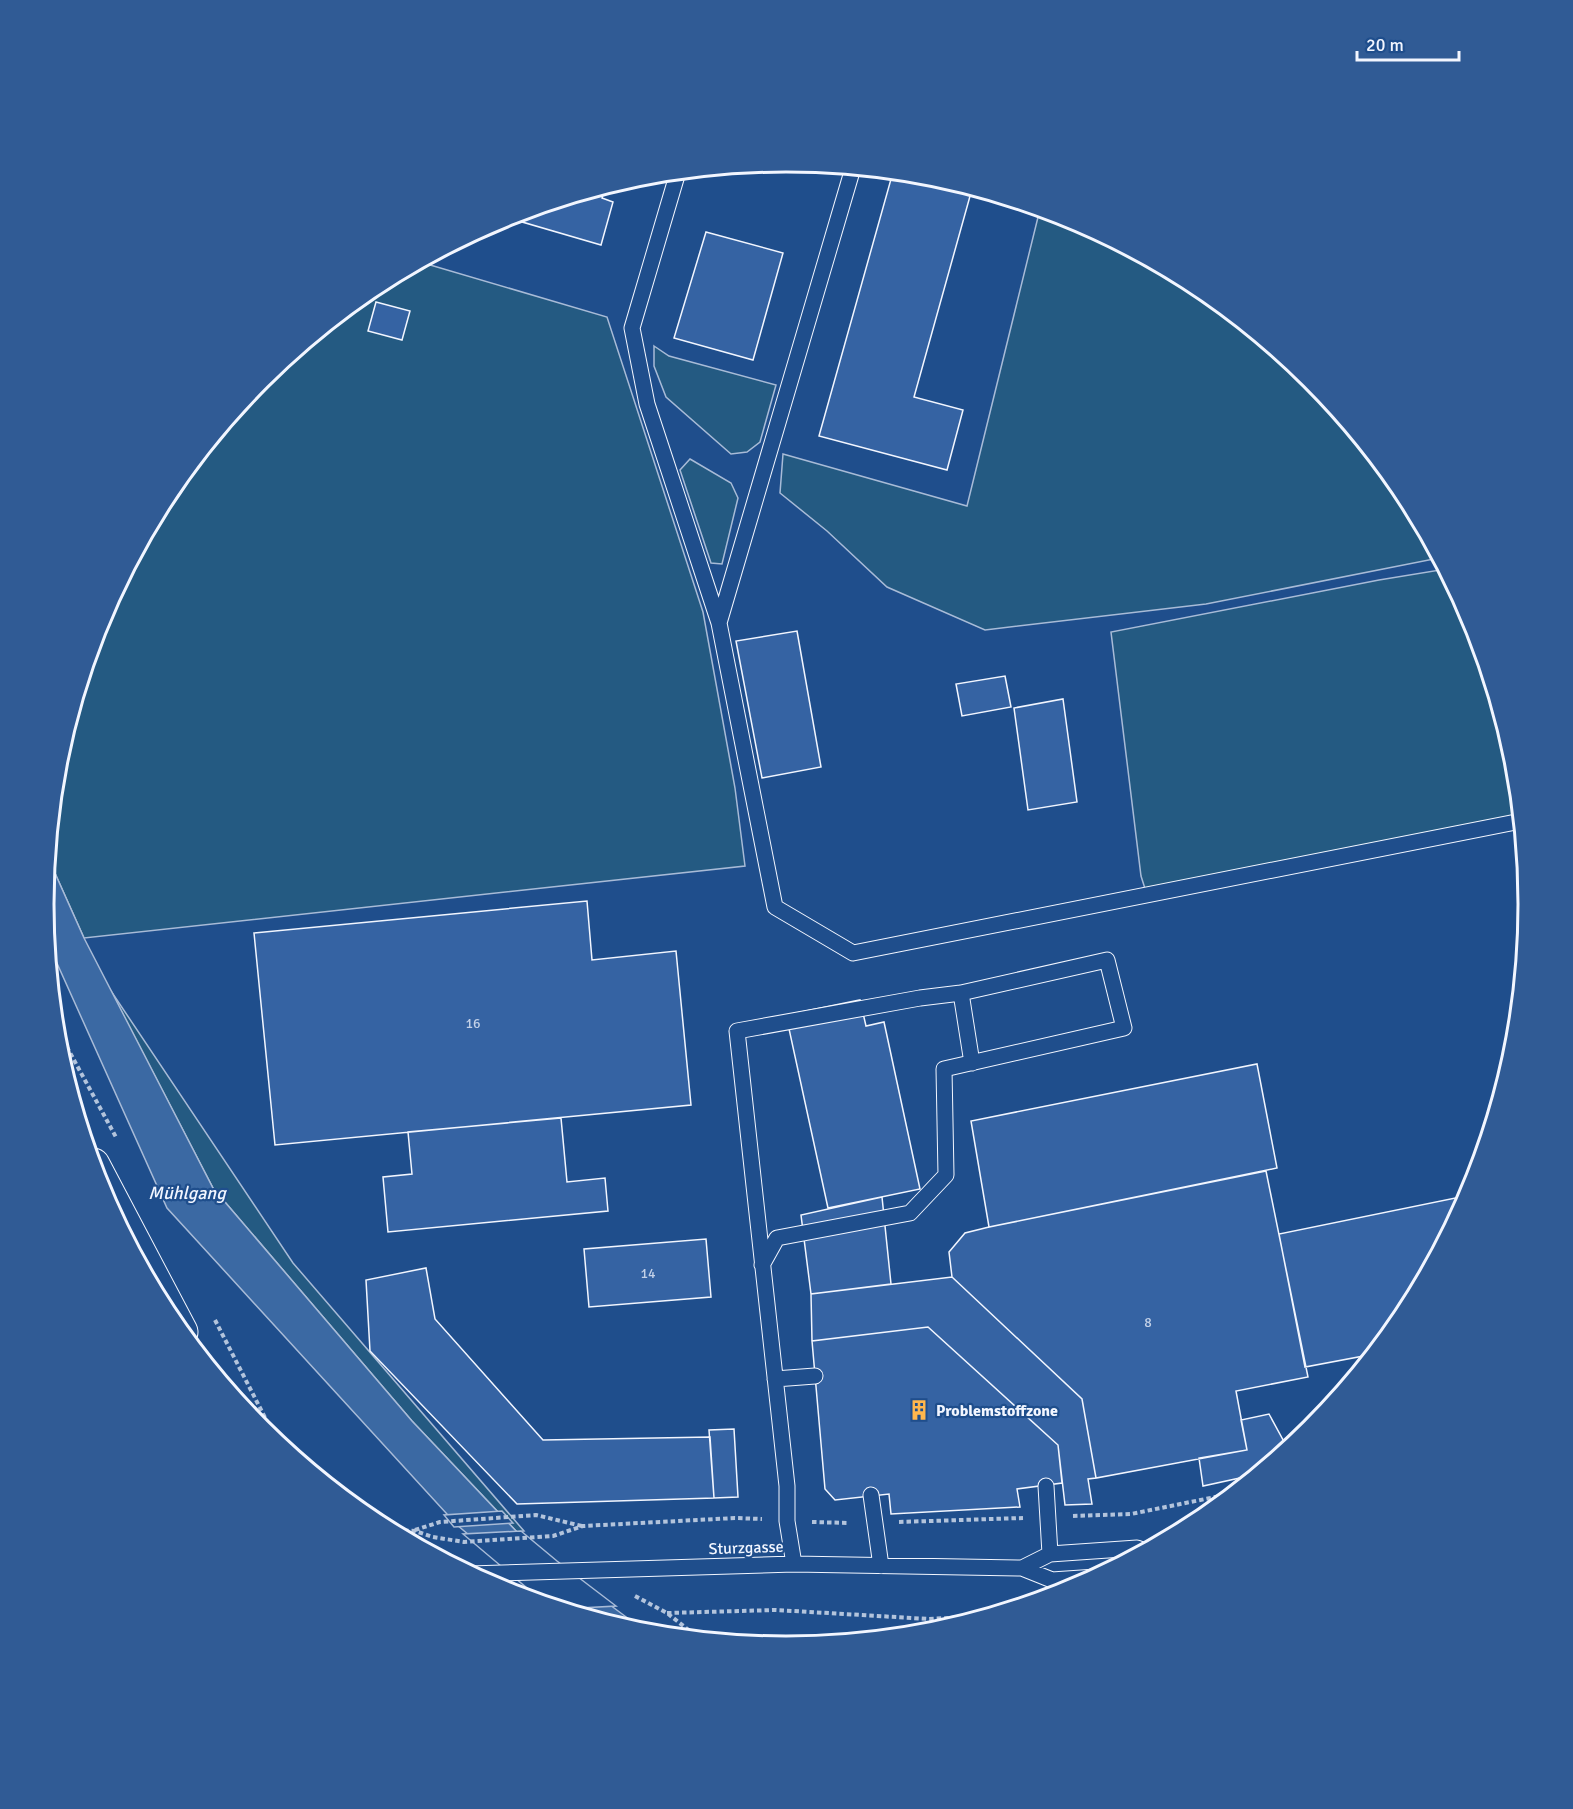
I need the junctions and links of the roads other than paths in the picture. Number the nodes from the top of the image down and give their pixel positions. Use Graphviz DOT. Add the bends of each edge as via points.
graph roads {
  1 [pos="851,175"];
  2 [pos="675,181"];
  3 [pos="719,623"];
  4 [pos="1514,822"];
  5 [pos="960,993"];
  6 [pos="972,1063"];
  7 [pos="762,1265"];
  8 [pos="815,1376"];
  9 [pos="775,1379"];
  10 [pos="1046,1485"];
  11 [pos="872,1495"];
  12 [pos="1135,1548"];
  13 [pos="1050,1554"];
  14 [pos="794,1564"];
  15 [pos="881,1566"];
  16 [pos="1022,1568"];
  17 [pos="488,1573"];
  18 [pos="1072,1579"];
  1 -- 3 [label="lane"];
  2 -- 3 [label="lane" via="632,328 647,404"];
  3 -- 4 [label="lane" via="775,907 853,953"];
  5 -- 6 [label="lane"];
  5 -- 6 [label="lane" via="1107,960 1124,1028"];
  5 -- 7 [label="lane" via="737,1031"];
  6 -- 7 [label="lane" via="944,1069 946,1175 910,1213 777,1238"];
  7 -- 9 [label="lane"];
  8 -- 9 [label="lane"];
  9 -- 14 [label="lane"];
  10 -- 13 [label="lane"];
  11 -- 15 [label="lane"];
  12 -- 13 [label="lane, Sturzgasse"];
  13 -- 16 [label="lane, Sturzgasse"];
  14 -- 15 [label="lane, Sturzgasse"];
  14 -- 17 [label="lane, Sturzgasse"];
  15 -- 16 [label="lane, Sturzgasse"];
  16 -- 18 [label="lane, Sturzgasse" via="1052,1580"];
}
